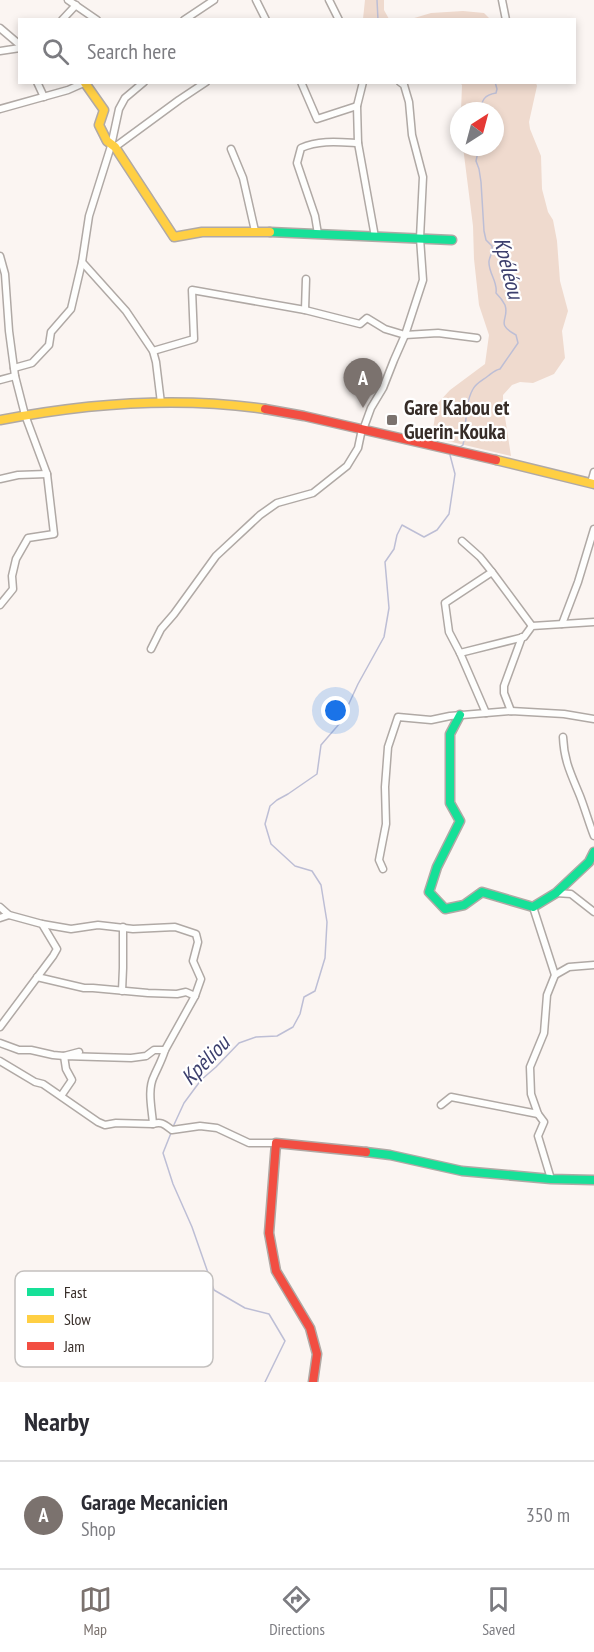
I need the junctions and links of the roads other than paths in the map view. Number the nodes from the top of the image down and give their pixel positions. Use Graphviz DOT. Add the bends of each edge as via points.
graph roads {
  1 [pos="68,0"];
  2 [pos="256,0"];
  3 [pos="329,0"];
  4 [pos="501,0"];
  5 [pos="211,1"];
  6 [pos="76,5"];
  7 [pos="64,18"];
  8 [pos="94,18"];
  9 [pos="187,18"];
  10 [pos="265,18"];
  11 [pos="338,18"];
  12 [pos="506,18"];
  13 [pos="0,28"];
  14 [pos="18,44"];
  15 [pos="18,46"];
  16 [pos="0,51"];
  17 [pos="38,84"];
  18 [pos="83,84"];
  19 [pos="86,84"];
  20 [pos="142,84"];
  21 [pos="203,84"];
  22 [pos="302,84"];
  23 [pos="362,84"];
  24 [pos="403,84"];
  25 [pos="44,97"];
  26 [pos="357,106"];
  27 [pos="0,109"];
  28 [pos="358,143"];
  29 [pos="113,146"];
  30 [pos="231,149"];
  31 [pos="255,231"];
  32 [pos="318,234"];
  33 [pos="375,237"];
  34 [pos="420,238"];
  35 [pos="452,240"];
  36 [pos="0,256"];
  37 [pos="82,262"];
  38 [pos="306,279"];
  39 [pos="305,310"];
  40 [pos="0,329"];
  41 [pos="9,331"];
  42 [pos="405,336"];
  43 [pos="477,338"];
  44 [pos="153,351"];
  45 [pos="14,369"];
  46 [pos="15,376"];
  47 [pos="0,380"];
  48 [pos="161,403"];
  49 [pos="24,414"];
  50 [pos="0,420"];
  51 [pos="363,430"];
  52 [pos="594,472"];
  53 [pos="47,474"];
  54 [pos="0,479"];
  55 [pos="592,484"];
  56 [pos="594,529"];
  57 [pos="462,541"];
  58 [pos="492,572"];
  59 [pos="0,605"];
  60 [pos="594,622"];
  61 [pos="562,624"];
  62 [pos="532,626"];
  63 [pos="522,638"];
  64 [pos="152,649"];
  65 [pos="459,653"];
  66 [pos="511,711"];
  67 [pos="486,713"];
  68 [pos="460,715"];
  69 [pos="594,719"];
  70 [pos="563,737"];
  71 [pos="594,837"];
  72 [pos="594,852"];
  73 [pos="382,869"];
  74 [pos="556,893"];
  75 [pos="0,907"];
  76 [pos="533,907"];
  77 [pos="594,912"];
  78 [pos="9,915"];
  79 [pos="0,918"];
  80 [pos="42,924"];
  81 [pos="123,927"];
  82 [pos="594,965"];
  83 [pos="555,975"];
  84 [pos="37,977"];
  85 [pos="122,991"];
  86 [pos="195,996"];
  87 [pos="0,1027"];
  88 [pos="0,1043"];
  89 [pos="165,1050"];
  90 [pos="79,1052"];
  91 [pos="64,1056"];
  92 [pos="0,1061"];
  93 [pos="61,1096"];
  94 [pos="441,1105"];
  95 [pos="538,1114"];
  96 [pos="153,1124"];
  97 [pos="276,1143"];
  98 [pos="551,1179"];
  99 [pos="594,1180"];
  100 [pos="313,1382"];
  1 -- 6 [label="street"];
  2 -- 10 [label="street"];
  3 -- 11 [label="street"];
  4 -- 12 [label="street"];
  5 -- 9 [label="street"];
  6 -- 7 [label="street"];
  6 -- 8 [label="street"];
  13 -- 14 [label="street"];
  15 -- 16 [label="street"];
  17 -- 25 [label="street"];
  18 -- 25 [label="street"];
  19 -- 29 [label="street" via="104,110 99,125"];
  20 -- 29 [label="street" via="119,109"];
  21 -- 29 [label="street"];
  22 -- 26 [label="street" via="317,119"];
  23 -- 26 [label="street"];
  24 -- 34 [label="street" via="423,177"];
  25 -- 27 [label="street"];
  26 -- 28 [label="street"];
  28 -- 32 [label="street" via="327,142 301,148 297,163"];
  28 -- 33 [label="street"];
  29 -- 31 [label="street" via="174,237"];
  29 -- 37 [label="street" via="88,216"];
  30 -- 31 [label="street" via="243,178"];
  31 -- 32 [label="street"];
  32 -- 33 [label="street"];
  33 -- 34 [label="street"];
  34 -- 35 [label="street"];
  34 -- 42 [label="street" via="423,280"];
  36 -- 41 [label="street"];
  37 -- 44 [label="street" via="126,311"];
  37 -- 45 [label="street" via="71,309 51,332 50,345 32,363"];
  38 -- 39 [label="street"];
  39 -- 42 [label="street" via="360,324 367,318"];
  39 -- 44 [label="street" via="192,290 194,339"];
  40 -- 41 [label="street"];
  41 -- 45 [label="street"];
  42 -- 43 [label="street" via="438,333"];
  42 -- 51 [label="street"];
  44 -- 48 [label="street"];
  45 -- 46 [label="street"];
  46 -- 47 [label="street"];
  46 -- 49 [label="street"];
  48 -- 49 [label="street"];
  48 -- 51 [label="street" via="284,412"];
  49 -- 50 [label="street"];
  49 -- 53 [label="street"];
  51 -- 55 [label="street"];
  51 -- 64 [label="street" via="347,466 313,493 277,503 216,556 161,629"];
  52 -- 55 [label="street"];
  53 -- 54 [label="street"];
  53 -- 59 [label="street" via="54,534 28,538 16,559 13,589"];
  56 -- 61 [label="street"];
  57 -- 58 [label="street"];
  58 -- 62 [label="street"];
  58 -- 65 [label="street" via="445,603 449,632"];
  60 -- 61 [label="street"];
  61 -- 62 [label="street"];
  62 -- 63 [label="street"];
  63 -- 65 [label="street"];
  63 -- 66 [label="street" via="504,686"];
  65 -- 67 [label="street"];
  66 -- 67 [label="street"];
  66 -- 69 [label="street"];
  67 -- 68 [label="street"];
  68 -- 73 [label="street" via="430,720 398,717 388,747"];
  68 -- 76 [label="street" via="450,734 450,803 460,821 429,891 445,909 464,905 482,892"];
  70 -- 71 [label="street" via="569,772"];
  72 -- 74 [label="street" via="589,862"];
  74 -- 76 [label="street"];
  74 -- 77 [label="street" via="571,894"];
  75 -- 78 [label="street"];
  76 -- 83 [label="street"];
  78 -- 79 [label="street"];
  78 -- 80 [label="street"];
  80 -- 81 [label="street" via="71,929"];
  80 -- 84 [label="street" via="57,949"];
  81 -- 85 [label="street"];
  81 -- 86 [label="street" via="175,927 196,934 193,961 201,979"];
  82 -- 83 [label="street" via="569,967"];
  83 -- 95 [label="street" via="547,995 544,1033 530,1067 531,1094"];
  84 -- 85 [label="street" via="84,988"];
  84 -- 87 [label="street"];
  85 -- 86 [label="street" via="186,992"];
  86 -- 89 [label="street"];
  88 -- 91 [label="street" via="19,1050"];
  89 -- 91 [label="street" via="130,1058"];
  89 -- 96 [label="street" via="153,1078"];
  90 -- 91 [label="street"];
  91 -- 93 [label="street" via="72,1080"];
  92 -- 93 [label="street"];
  93 -- 96 [label="street" via="105,1125"];
  94 -- 95 [label="street" via="451,1097"];
  95 -- 98 [label="street" via="544,1122 537,1136"];
  96 -- 97 [label="street" via="163,1123 172,1130 217,1128 249,1143"];
  97 -- 98 [label="street" via="390,1155 462,1171"];
  97 -- 100 [label="street" via="269,1233 276,1271 310,1328 317,1354"];
  98 -- 99 [label="street"];
}
